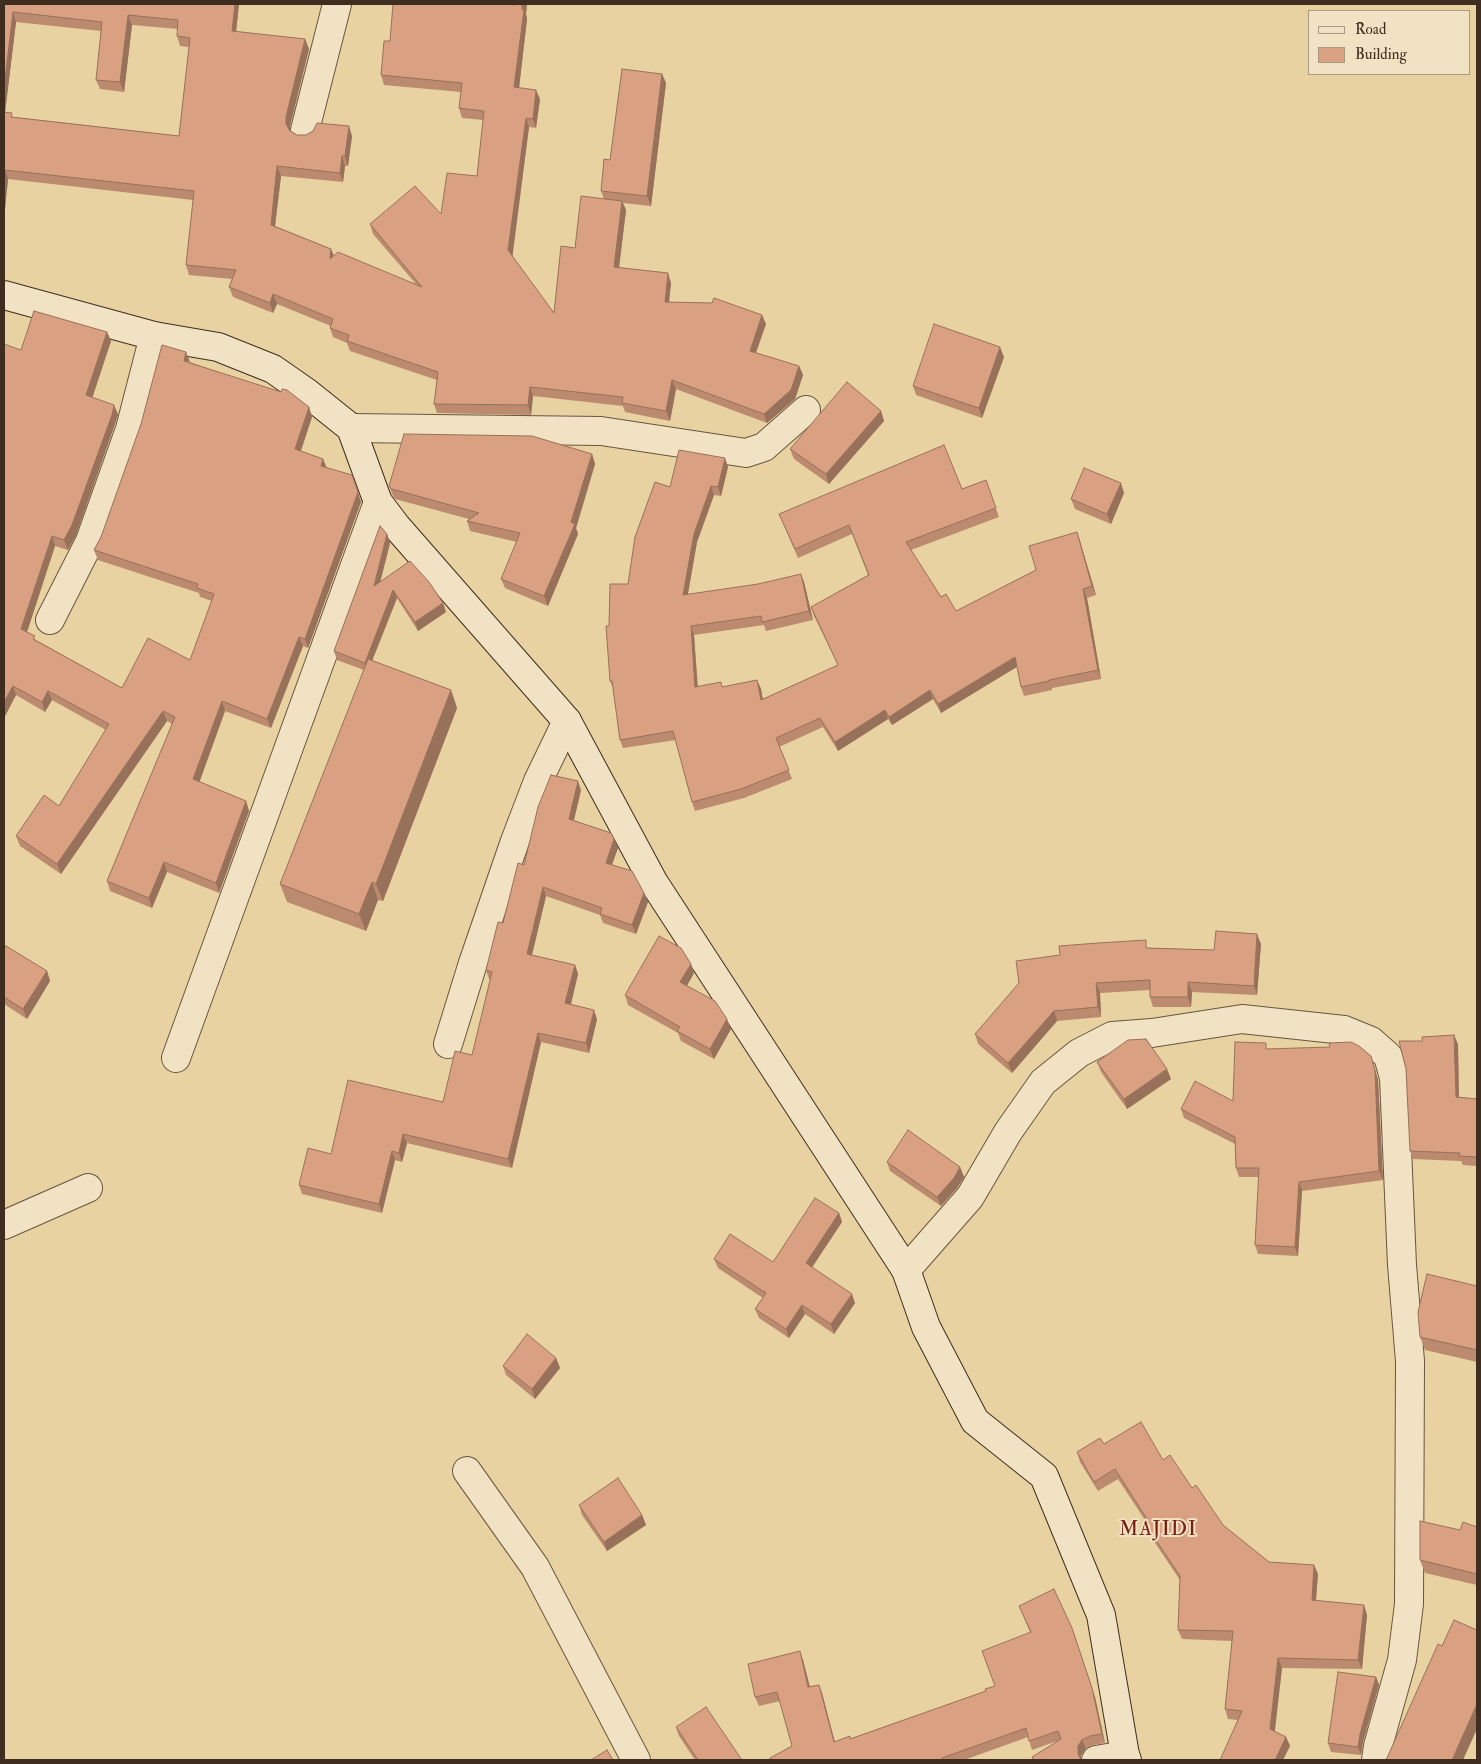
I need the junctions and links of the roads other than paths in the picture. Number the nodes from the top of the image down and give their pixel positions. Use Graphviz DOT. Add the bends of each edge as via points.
graph roads {
  1 [pos="337,4"];
  2 [pos="305,130"];
  3 [pos="4,295"];
  4 [pos="154,336"];
  5 [pos="806,410"];
  6 [pos="351,428"];
  7 [pos="378,502"];
  8 [pos="50,620"];
  9 [pos="567,721"];
  10 [pos="448,1044"];
  11 [pos="176,1058"];
  12 [pos="88,1188"];
  13 [pos="4,1225"];
  14 [pos="906,1270"];
  15 [pos="467,1471"];
  16 [pos="1126,1757"];
  17 [pos="636,1760"];
  18 [pos="1096,1760"];
  19 [pos="1376,1760"];
  1 -- 2 [label="street"];
  3 -- 4 [label="street"];
  4 -- 6 [label="street" via="218,347 273,369"];
  4 -- 8 [label="street" via="130,429 90,541"];
  5 -- 6 [label="street" via="764,447 746,453 601,431"];
  6 -- 7 [label="street"];
  7 -- 9 [label="street"];
  7 -- 11 [label="street"];
  9 -- 10 [label="street" via="538,781 515,841"];
  9 -- 14 [label="street" via="654,882"];
  12 -- 13 [label="street"];
  14 -- 16 [label="street" via="926,1327 975,1421 1044,1476 1101,1615"];
  14 -- 19 [label="street" via="970,1196 1008,1132 1043,1082 1079,1053 1112,1036 1242,1019 1344,1030 1371,1041 1388,1056 1394,1078 1402,1265 1410,1361 1409,1604 1402,1660"];
  15 -- 17 [label="street" via="536,1567"];
  16 -- 18 [label="street"];
}
